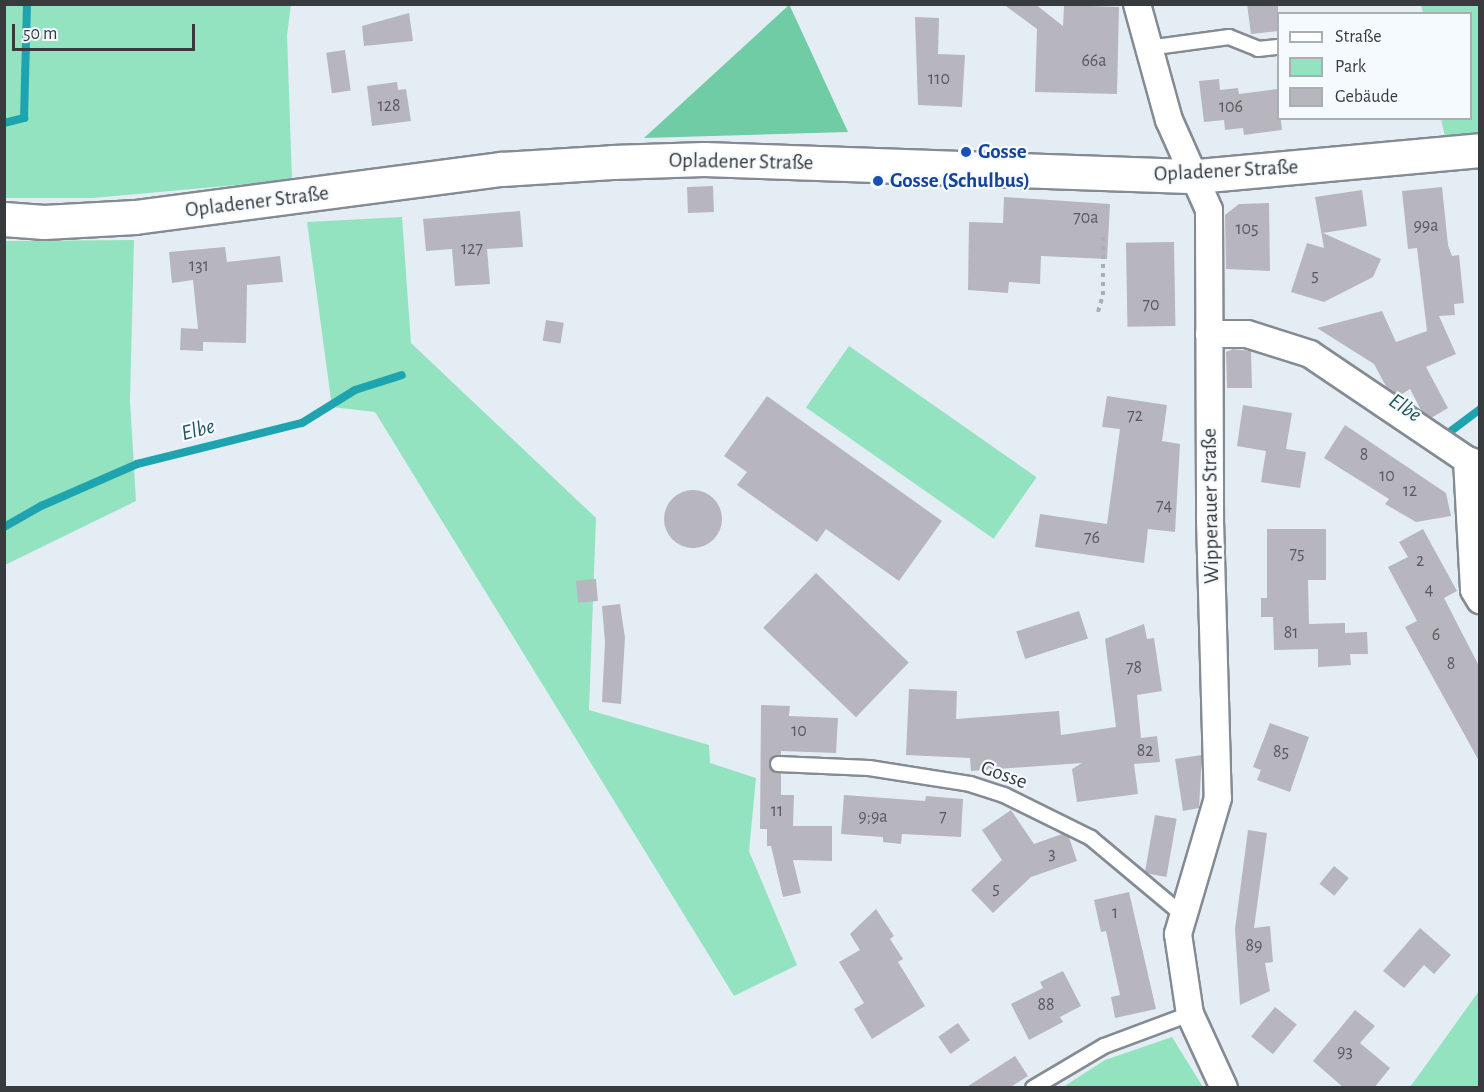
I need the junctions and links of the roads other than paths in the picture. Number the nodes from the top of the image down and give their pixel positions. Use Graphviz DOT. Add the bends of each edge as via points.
graph roads {
  1 [pos="1137,4"];
  2 [pos="1277,47"];
  3 [pos="1148,48"];
  4 [pos="1479,150"];
  5 [pos="1197,176"];
  6 [pos="4,219"];
  7 [pos="1209,334"];
  8 [pos="1473,462"];
  9 [pos="1479,600"];
  10 [pos="778,764"];
  11 [pos="1182,914"];
  12 [pos="1191,1014"];
  13 [pos="1033,1088"];
  14 [pos="1224,1088"];
  1 -- 3 [label="street, Wipperauer Straße"];
  2 -- 3 [label="lane" via="1258,49 1229,37"];
  3 -- 5 [label="street, Wipperauer Straße" via="1175,138"];
  4 -- 5 [label="main road, Opladener Straße"];
  5 -- 6 [label="main road, Opladener Straße" via="704,159 612,162 502,169 135,217"];
  5 -- 7 [label="street, Wipperauer Straße" via="1209,210"];
  7 -- 8 [label="street" via="1247,334 1310,354"];
  7 -- 11 [label="street, Wipperauer Straße" via="1218,798 1215,820"];
  8 -- 9 [label="street" via="1474,590"];
  10 -- 11 [label="lane, Gosse" via="869,768 970,784 1004,795 1091,838"];
  11 -- 12 [label="street, Wipperauer Straße" via="1179,945"];
  12 -- 13 [label="lane" via="1104,1046"];
  12 -- 14 [label="street, Wipperauer Straße"];
}
